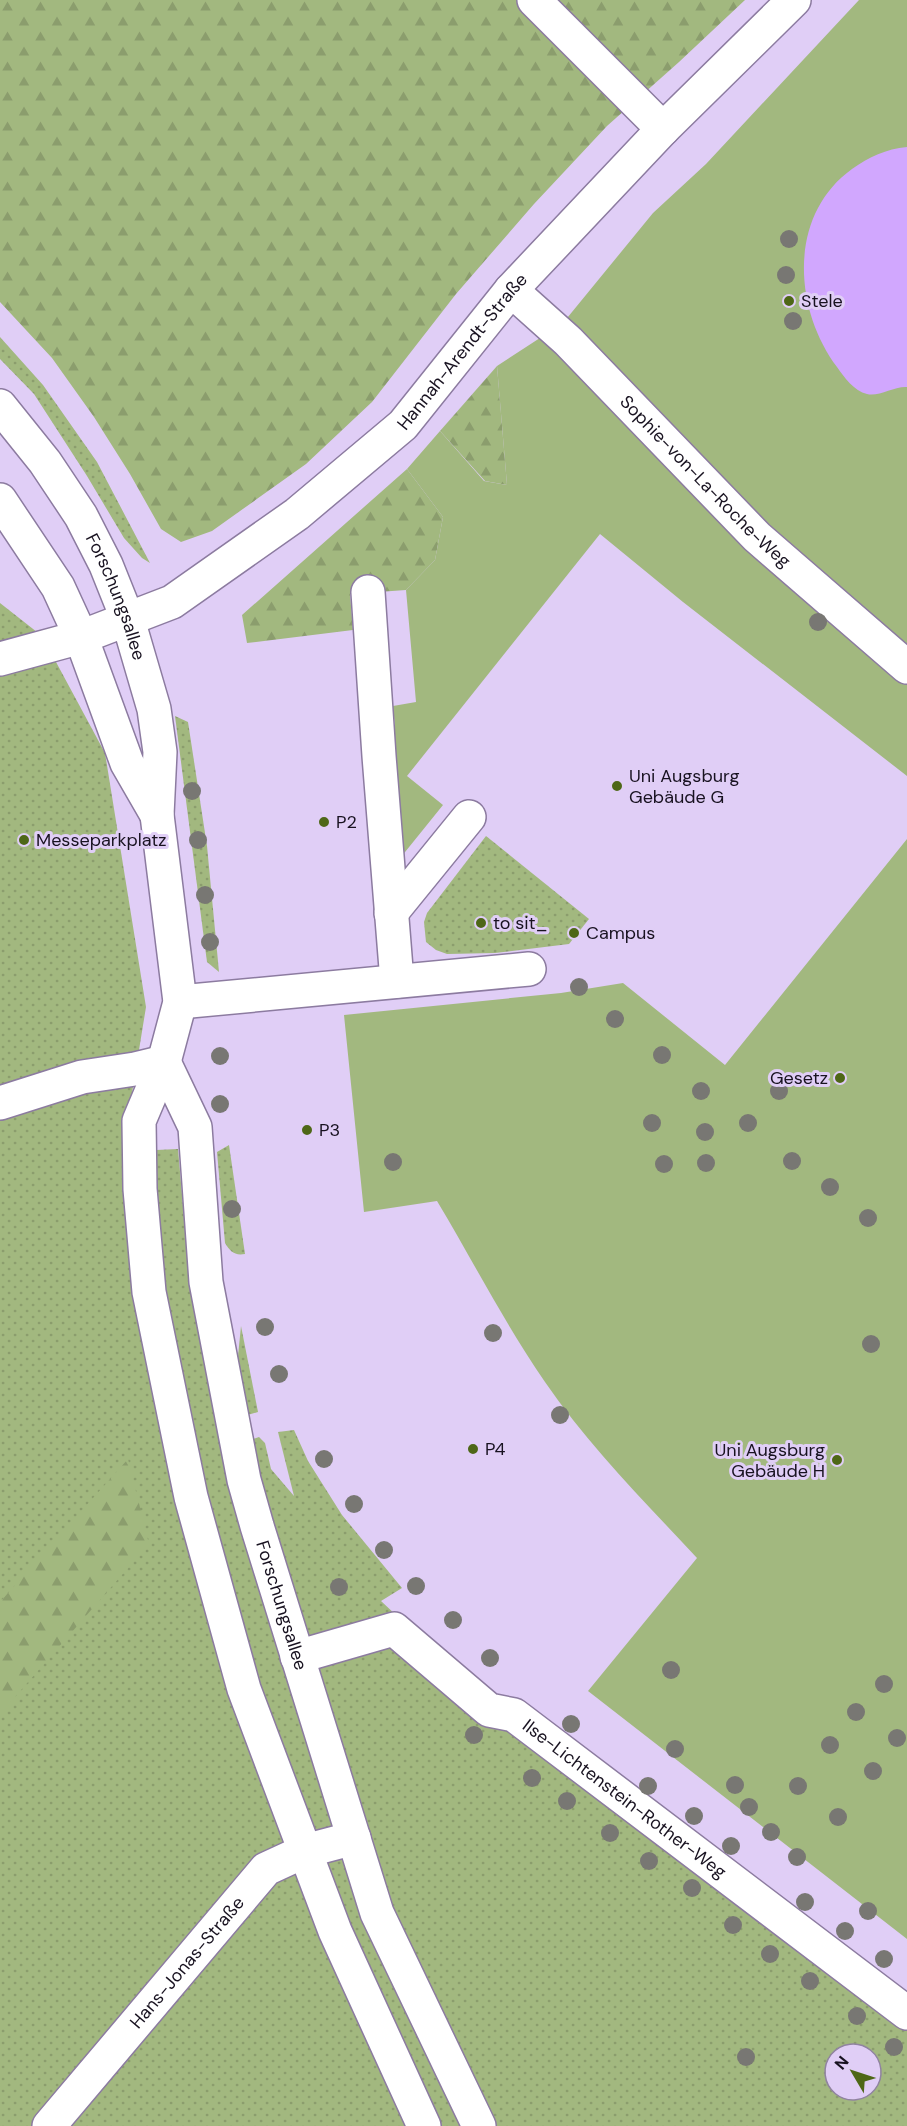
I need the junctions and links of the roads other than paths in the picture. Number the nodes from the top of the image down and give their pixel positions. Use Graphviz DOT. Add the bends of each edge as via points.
graph roads {
  1 [pos="534,0"];
  2 [pos="794,0"];
  3 [pos="663,129"];
  4 [pos="511,290"];
  5 [pos="0,406"];
  6 [pos="0,500"];
  7 [pos="368,592"];
  8 [pos="128,620"];
  9 [pos="81,637"];
  10 [pos="0,659"];
  11 [pos="907,667"];
  12 [pos="157,815"];
  13 [pos="469,817"];
  14 [pos="391,913"];
  15 [pos="529,969"];
  16 [pos="397,981"];
  17 [pos="180,1002"];
  18 [pos="164,1062"];
  19 [pos="0,1103"];
  20 [pos="297,1657"];
  21 [pos="354,1838"];
  22 [pos="305,1851"];
  23 [pos="907,2013"];
  24 [pos="49,2126"];
  25 [pos="424,2126"];
  26 [pos="478,2126"];
  1 -- 3 [label="street"];
  2 -- 3 [label="street, Hannah-Arendt-Straße"];
  3 -- 4 [label="street, Hannah-Arendt-Straße"];
  4 -- 8 [label="street, Hannah-Arendt-Straße" via="403,425 297,514 172,602"];
  4 -- 11 [label="street, Sophie-von-La-Roche-Weg" via="568,340 757,537"];
  5 -- 8 [label="street, Forschungsallee" via="45,462 81,516"];
  6 -- 9 [label="street, Forschungsallee" via="58,587"];
  7 -- 14 [label="street"];
  8 -- 9 [label="street, Hannah-Arendt-Straße"];
  8 -- 12 [label="street, Forschungsallee" via="156,720 160,752"];
  9 -- 10 [label="street, Hannah-Arendt-Straße"];
  9 -- 12 [label="street, Forschungsallee" via="127,763"];
  12 -- 17 [label="street, Forschungsallee"];
  13 -- 14 [label="street"];
  14 -- 16 [label="street"];
  15 -- 16 [label="street"];
  16 -- 17 [label="street"];
  17 -- 18 [label="street, Forschungsallee"];
  18 -- 19 [label="street" via="82,1077"];
  18 -- 20 [label="street, Forschungsallee" via="195,1127 206,1282 234,1429 244,1480"];
  18 -- 22 [label="street, Forschungsallee" via="139,1121 140,1189 150,1292 191,1497 244,1689"];
  20 -- 21 [label="street, Forschungsallee"];
  20 -- 23 [label="street, Ilse-Lichtenstein-Rother-Weg" via="394,1629 489,1710 514,1715"];
  21 -- 22 [label="street, Hans-Jonas-Straße"];
  21 -- 26 [label="street, Forschungsallee" via="377,1913"];
  22 -- 24 [label="street, Hans-Jonas-Straße" via="266,1869"];
  22 -- 25 [label="street, Forschungsallee" via="335,1931"];
}
